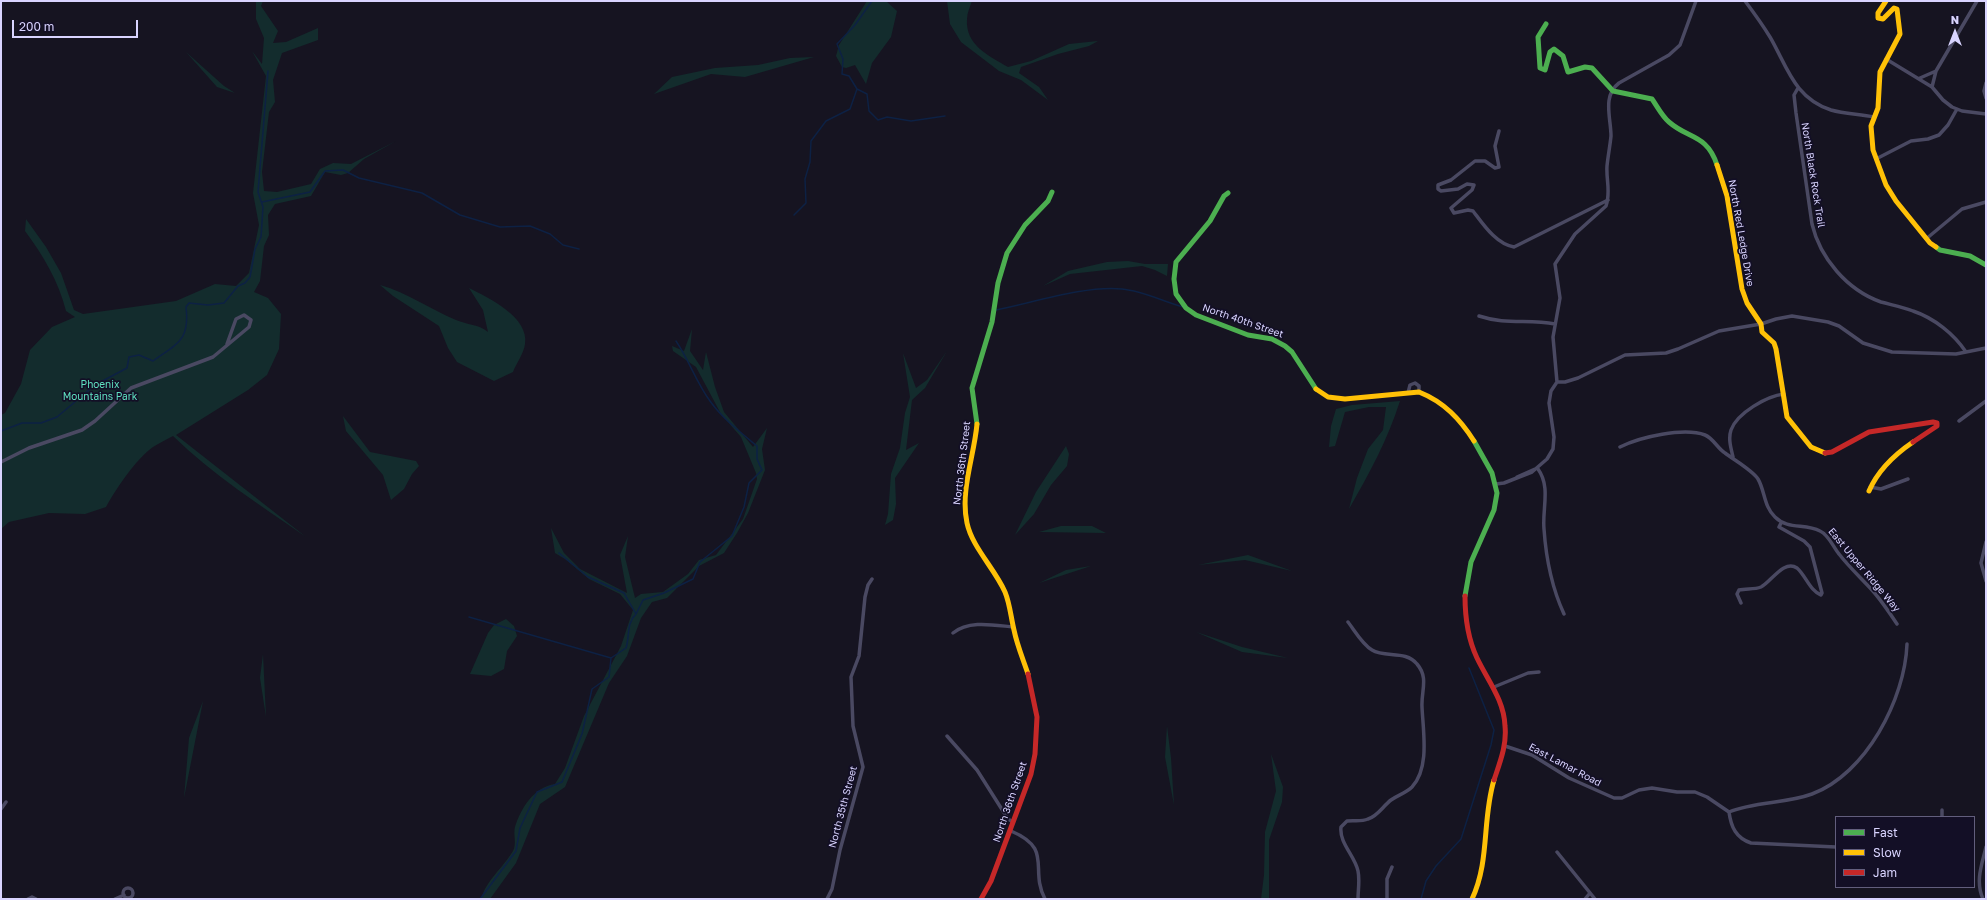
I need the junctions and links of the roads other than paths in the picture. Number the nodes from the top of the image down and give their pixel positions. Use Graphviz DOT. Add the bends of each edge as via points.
graph roads {
  1 [pos="1696,1"];
  2 [pos="1745,1"];
  3 [pos="1886,1"];
  4 [pos="1977,1"];
  5 [pos="1546,24"];
  6 [pos="1886,59"];
  7 [pos="1936,71"];
  8 [pos="1920,78"];
  9 [pos="1986,83"];
  10 [pos="1932,87"];
  11 [pos="1798,88"];
  12 [pos="1613,91"];
  13 [pos="1986,98"];
  14 [pos="1957,109"];
  15 [pos="1986,114"];
  16 [pos="1874,117"];
  17 [pos="1499,131"];
  18 [pos="1876,159"];
  19 [pos="1052,192"];
  20 [pos="1228,193"];
  21 [pos="1608,200"];
  22 [pos="1986,202"];
  23 [pos="1926,239"];
  24 [pos="1986,265"];
  25 [pos="1479,316"];
  26 [pos="1555,324"];
  27 [pos="1761,324"];
  28 [pos="227,344"];
  29 [pos="1986,348"];
  30 [pos="1966,352"];
  31 [pos="1557,382"];
  32 [pos="1419,392"];
  33 [pos="1408,393"];
  34 [pos="1784,394"];
  35 [pos="1986,401"];
  36 [pos="1959,421"];
  37 [pos="1620,447"];
  38 [pos="1733,457"];
  39 [pos="1,462"];
  40 [pos="1538,469"];
  41 [pos="1908,479"];
  42 [pos="1496,484"];
  43 [pos="1870,489"];
  44 [pos="1781,523"];
  45 [pos="1986,542"];
  46 [pos="872,579"];
  47 [pos="1986,581"];
  48 [pos="1741,603"];
  49 [pos="1564,614"];
  50 [pos="1348,622"];
  51 [pos="1897,624"];
  52 [pos="1013,627"];
  53 [pos="953,633"];
  54 [pos="1907,644"];
  55 [pos="1539,672"];
  56 [pos="1494,687"];
  57 [pos="947,736"];
  58 [pos="1505,746"];
  59 [pos="6,802"];
  60 [pos="1,809"];
  61 [pos="1942,810"];
  62 [pos="1729,812"];
  63 [pos="1942,816"];
  64 [pos="1012,822"];
  65 [pos="1011,831"];
  66 [pos="1835,847"];
  67 [pos="1986,847"];
  68 [pos="1557,852"];
  69 [pos="1392,867"];
  70 [pos="1975,871"];
  71 [pos="1979,873"];
  72 [pos="1590,893"];
  73 [pos="124,895"];
  74 [pos="28,899"];
  75 [pos="36,899"];
  76 [pos="115,899"];
  77 [pos="827,899"];
  78 [pos="981,899"];
  79 [pos="1045,899"];
  80 [pos="1358,899"];
  81 [pos="1387,899"];
  82 [pos="1472,899"];
  83 [pos="1585,899"];
  84 [pos="1595,899"];
  85 [pos="1983,899"];
  1 -- 12 [label="street" via="1680,45 1669,55 1619,84"];
  2 -- 11 [label="street" via="1770,36 1788,74"];
  3 -- 6 [label="street" via="1878,13 1878,18 1883,19 1894,8 1897,9 1900,30"];
  4 -- 7 [label="street"];
  5 -- 12 [label="street" via="1538,37 1540,68 1545,70 1550,52 1554,49 1563,55 1568,72 1585,66 1592,68"];
  6 -- 8 [label="street"];
  6 -- 16 [label="street" via="1880,72 1879,100"];
  7 -- 8 [label="street"];
  7 -- 10 [label="street"];
  8 -- 10 [label="street"];
  9 -- 13 [label="street"];
  10 -- 14 [label="street" via="1943,100"];
  11 -- 16 [label="street" via="1819,104 1832,110"];
  11 -- 30 [label="street, North Black Rock Trail" via="1794,95 1812,224 1816,240 1828,260 1841,277 1853,286 1881,302 1924,315 1946,331"];
  12 -- 21 [label="street" via="1608,107 1611,129 1607,166 1610,192"];
  12 -- 27 [label="street, North Red Ledge Drive" via="1652,98 1669,122 1697,137 1714,155 1727,196 1742,289 1747,303"];
  14 -- 15 [label="street"];
  14 -- 18 [label="street" via="1939,135 1911,141"];
  16 -- 18 [label="street" via="1871,137"];
  17 -- 21 [label="street" via="1495,146 1499,167 1494,168 1485,161 1475,161 1451,180 1438,185 1441,191 1458,189 1467,184 1474,185 1472,190 1451,208 1454,213 1473,211 1498,239 1514,247"];
  18 -- 23 [label="street" via="1889,192"];
  19 -- 52 [label="street, North 36th Street" via="1048,202 1026,225 1007,253 998,283 992,322 972,388 977,420 965,494 966,515 972,537 1002,585"];
  20 -- 33 [label="street, North 40th Street" via="1210,221 1176,262 1176,294 1186,308 1196,315 1248,335 1272,339 1285,346 1292,352 1315,388 1328,397 1346,399"];
  21 -- 26 [label="street" via="1606,206 1575,234 1556,261 1555,274 1560,298"];
  22 -- 23 [label="street" via="1962,209"];
  23 -- 24 [label="street" via="1940,250 1970,256"];
  25 -- 26 [label="street" via="1495,322 1526,321"];
  26 -- 31 [label="street" via="1553,342"];
  27 -- 30 [label="street" via="1801,316 1839,326 1863,343 1892,352"];
  27 -- 31 [label="street" via="1719,331 1666,353 1625,355 1578,378"];
  27 -- 34 [label="street, North Red Ledge Drive" via="1762,332 1776,349"];
  28 -- 28 [label="street" via="249,327 249,317 244,315 236,319"];
  28 -- 39 [label="street" via="213,357 131,388 82,430 35,446"];
  29 -- 30 [label="street"];
  31 -- 40 [label="street" via="1549,400 1554,449"];
  32 -- 33 [label="street, North 40th Street"];
  32 -- 33 [label="street, North 40th Street" via="1419,386 1415,383 1410,385"];
  32 -- 42 [label="street, North 40th Street" via="1433,398 1463,423"];
  34 -- 38 [label="street" via="1756,403 1734,424 1730,438"];
  34 -- 43 [label="street, North Red Ledge Drive" via="1784,409 1791,424 1811,447 1826,453 1869,432 1937,423 1937,426 1898,452 1874,479"];
  35 -- 36 [label="street"];
  37 -- 38 [label="street" via="1664,433 1687,433 1706,435 1725,454"];
  38 -- 44 [label="street" via="1756,477 1768,510"];
  40 -- 42 [label="street"];
  40 -- 49 [label="street" via="1546,494 1544,527 1552,581"];
  41 -- 43 [label="street" via="1882,489"];
  42 -- 56 [label="street, North 40th Street" via="1496,504 1472,558 1465,595 1472,646"];
  44 -- 48 [label="street" via="1779,527 1810,547 1822,593 1814,591 1795,566 1776,574 1760,587 1739,590 1737,594"];
  44 -- 51 [label="street, East Upper Ridge Way" via="1821,531 1838,554 1878,597"];
  45 -- 47 [label="street" via="1981,563"];
  46 -- 77 [label="street, North 35th Street" via="865,597 859,656 851,678 854,726 863,767 838,856 832,889"];
  50 -- 80 [label="street" via="1364,644 1372,650 1407,657 1415,662 1421,669 1424,680 1422,705 1425,737 1422,765 1417,780 1375,816 1368,820 1347,821 1341,828 1342,838 1358,871"];
  52 -- 53 [label="street" via="982,624 957,629"];
  52 -- 64 [label="street, North 36th Street" via="1028,669 1037,717 1034,761"];
  54 -- 62 [label="street" via="1900,684 1884,725 1846,774 1813,794 1786,801 1742,807"];
  55 -- 56 [label="street" via="1528,673"];
  56 -- 58 [label="street, North 40th Street" via="1506,727"];
  57 -- 64 [label="street" via="977,770"];
  58 -- 62 [label="street, East Lamar Road" via="1537,757 1569,778 1614,798 1622,798 1639,790 1652,788 1695,792"];
  58 -- 82 [label="street, North 40th Street" via="1487,806 1486,855 1482,876"];
  59 -- 60 [label="street"];
  61 -- 63 [label="street"];
  62 -- 66 [label="street" via="1736,835 1751,843"];
  64 -- 65 [label="street, North 36th Street"];
  65 -- 78 [label="street, North 36th Street"];
  65 -- 79 [label="street" via="1035,847 1041,889"];
  67 -- 71 [label="street"];
  68 -- 72 [label="street"];
  69 -- 81 [label="street" via="1387,879"];
  70 -- 71 [label="street"];
  71 -- 85 [label="street" via="1979,889"];
  72 -- 83 [label="street"];
  72 -- 84 [label="street"];
  73 -- 76 [label="street"];
  74 -- 75 [label="street" via="32,896"];
}
